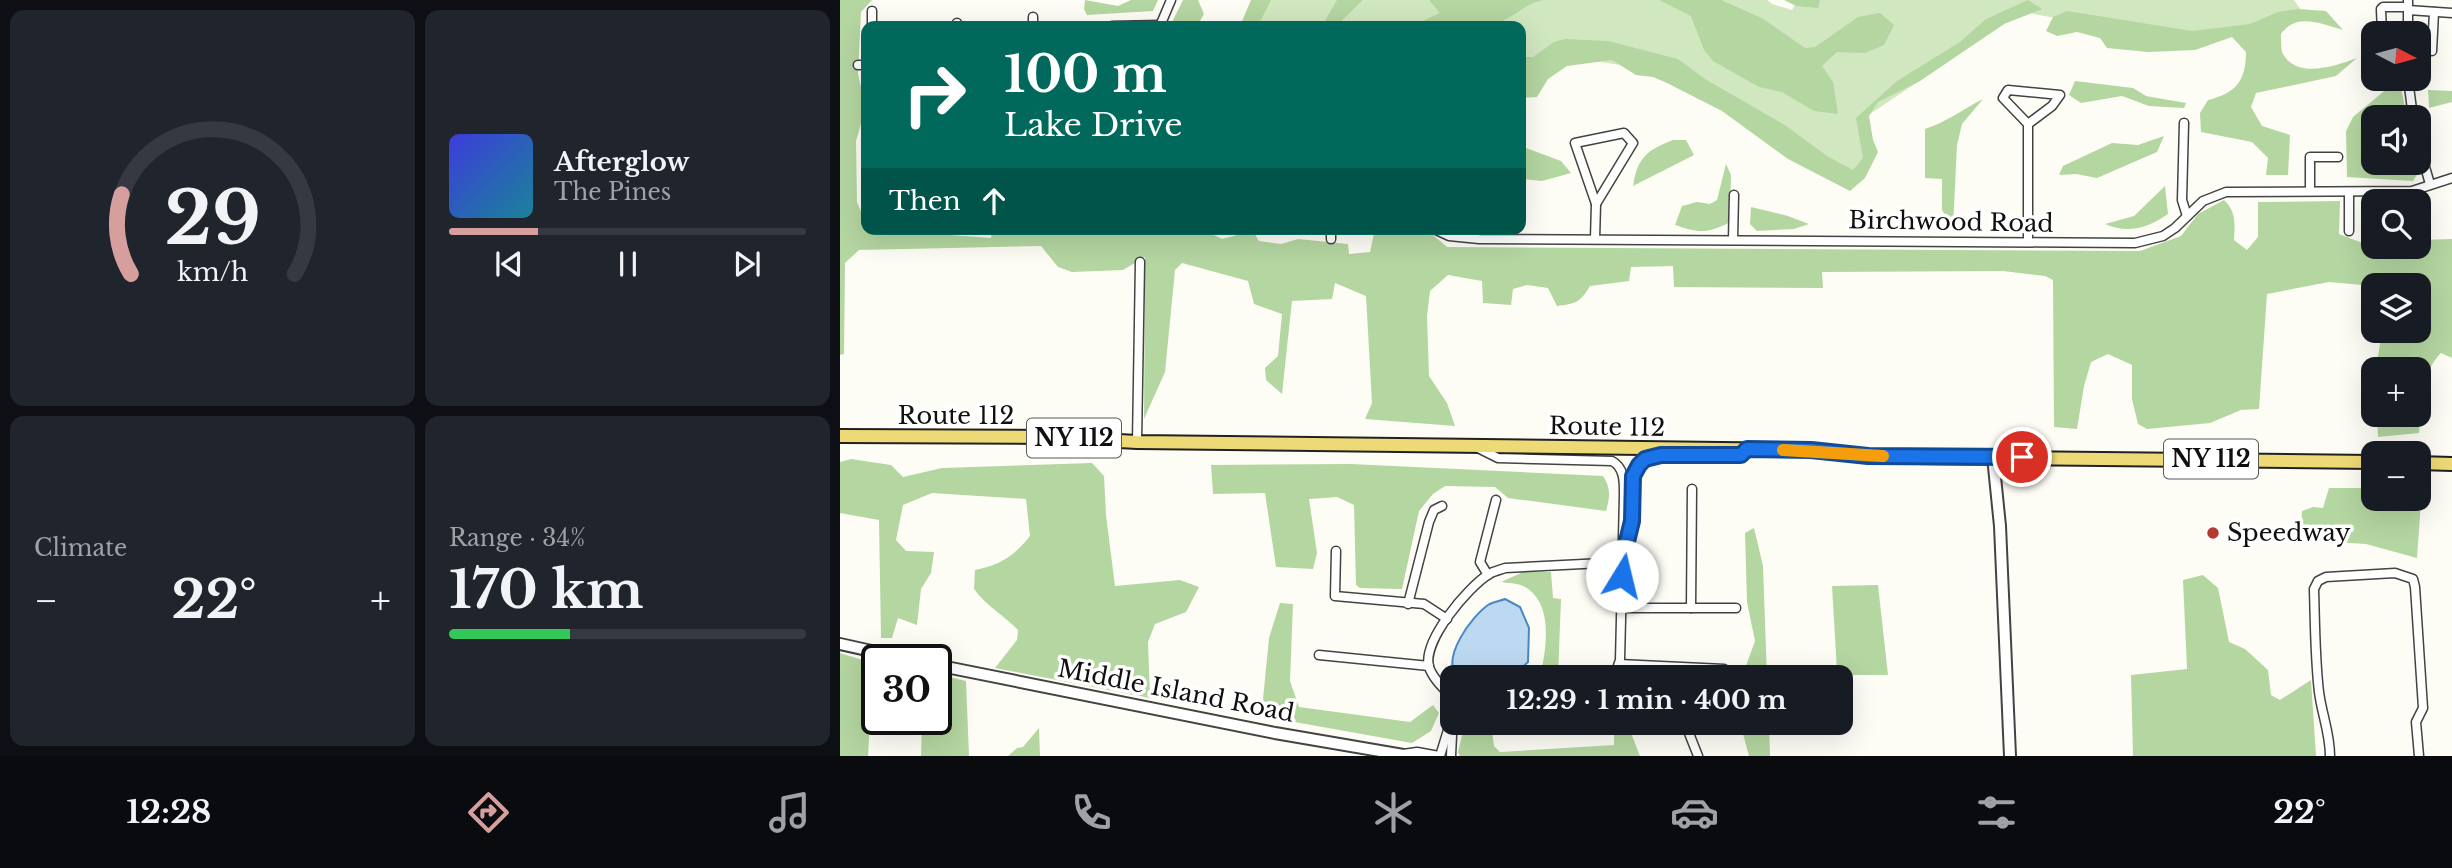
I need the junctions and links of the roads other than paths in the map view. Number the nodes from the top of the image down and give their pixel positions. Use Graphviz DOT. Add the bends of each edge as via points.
graph roads {
  1 [pos="1171,0"];
  2 [pos="2408,6"];
  3 [pos="872,11"];
  4 [pos="2434,12"];
  5 [pos="2452,13"];
  6 [pos="872,21"];
  7 [pos="1162,21"];
  8 [pos="2382,21"];
  9 [pos="2432,51"];
  10 [pos="2184,123"];
  11 [pos="2028,124"];
  12 [pos="2338,157"];
  13 [pos="2427,175"];
  14 [pos="2452,178"];
  15 [pos="2430,184"];
  16 [pos="2310,191"];
  17 [pos="2349,192"];
  18 [pos="1734,195"];
  19 [pos="1596,204"];
  20 [pos="2187,216"];
  21 [pos="2349,231"];
  22 [pos="1331,235"];
  23 [pos="1447,235"];
  24 [pos="1331,239"];
  25 [pos="1595,239"];
  26 [pos="1733,240"];
  27 [pos="2028,242"];
  28 [pos="1140,262"];
  29 [pos="840,436"];
  30 [pos="1138,442"];
  31 [pos="1476,446"];
  32 [pos="1747,449"];
  33 [pos="1993,457"];
  34 [pos="2361,462"];
  35 [pos="2431,463"];
  36 [pos="2452,464"];
  37 [pos="1692,489"];
  38 [pos="1496,500"];
  39 [pos="1442,506"];
  40 [pos="1336,551"];
  41 [pos="1622,562"];
  42 [pos="1488,575"];
  43 [pos="1408,604"];
  44 [pos="1622,608"];
  45 [pos="1691,608"];
  46 [pos="1736,608"];
  47 [pos="1447,619"];
  48 [pos="840,645"];
  49 [pos="861,649"];
  50 [pos="1319,655"];
  51 [pos="1619,664"];
  52 [pos="1641,665"];
  53 [pos="1429,666"];
  54 [pos="952,668"];
  55 [pos="1440,683"];
  56 [pos="1446,735"];
  57 [pos="1453,735"];
  58 [pos="1690,735"];
  59 [pos="1366,752"];
  60 [pos="1402,755"];
  61 [pos="1439,756"];
  62 [pos="1451,756"];
  63 [pos="1698,756"];
  64 [pos="2010,756"];
  65 [pos="2330,756"];
  66 [pos="2419,756"];
  1 -- 7 [label="street"];
  2 -- 4 [label="street"];
  2 -- 8 [label="street" via="2384,7"];
  3 -- 6 [label="street"];
  4 -- 5 [label="street"];
  4 -- 9 [label="street"];
  10 -- 20 [label="street" via="2182,200"];
  11 -- 11 [label="street" via="2052,106 2060,95 2008,90 2003,98"];
  11 -- 27 [label="street"];
  12 -- 16 [label="street" via="2310,157"];
  13 -- 15 [label="street"];
  14 -- 15 [label="street, Birchwood Road"];
  15 -- 17 [label="street, Birchwood Road" via="2412,191"];
  16 -- 17 [label="street, Birchwood Road"];
  16 -- 20 [label="street, Birchwood Road" via="2226,192 2203,201"];
  17 -- 21 [label="street"];
  18 -- 26 [label="street"];
  19 -- 19 [label="street" via="1633,143 1624,133 1575,143"];
  19 -- 25 [label="street"];
  20 -- 27 [label="street, Birchwood Road" via="2151,240"];
  22 -- 24 [label="street"];
  23 -- 25 [label="street, Birchwood Road" via="1463,239"];
  25 -- 26 [label="street, Birchwood Road"];
  26 -- 27 [label="street, Birchwood Road"];
  28 -- 30 [label="street"];
  29 -- 30 [label="main road, Route 112 / NY 112"];
  30 -- 31 [label="main road, Route 112 / NY 112"];
  31 -- 32 [label="main road, Route 112 / NY 112"];
  31 -- 41 [label="street" via="1498,458 1617,463 1623,477"];
  32 -- 33 [label="main road, Route 112 / NY 112"];
  32 -- 41 [label="street" via="1741,455 1661,455 1637,466 1632,521"];
  33 -- 34 [label="main road, Route 112 / NY 112"];
  33 -- 64 [label="street"];
  35 -- 36 [label="main road"];
  37 -- 45 [label="street"];
  38 -- 42 [label="street" via="1480,562"];
  39 -- 43 [label="street" via="1434,510 1429,522"];
  40 -- 43 [label="street" via="1335,596"];
  41 -- 42 [label="street" via="1515,567"];
  41 -- 44 [label="street"];
  42 -- 47 [label="street"];
  43 -- 47 [label="street" via="1424,604"];
  44 -- 45 [label="street"];
  44 -- 51 [label="street"];
  45 -- 46 [label="street"];
  47 -- 53 [label="street" via="1430,650"];
  48 -- 49 [label="street"];
  50 -- 53 [label="street"];
  51 -- 52 [label="street"];
  53 -- 55 [label="street"];
  54 -- 59 [label="street, Middle Island Road"];
  56 -- 61 [label="street"];
  57 -- 62 [label="street"];
  58 -- 63 [label="street"];
  59 -- 60 [label="street, Middle Island Road"];
  60 -- 61 [label="street"];
  65 -- 66 [label="street" via="2319,689 2314,589 2326,577 2395,573 2413,579 2415,587 2423,708 2416,722"];
}
